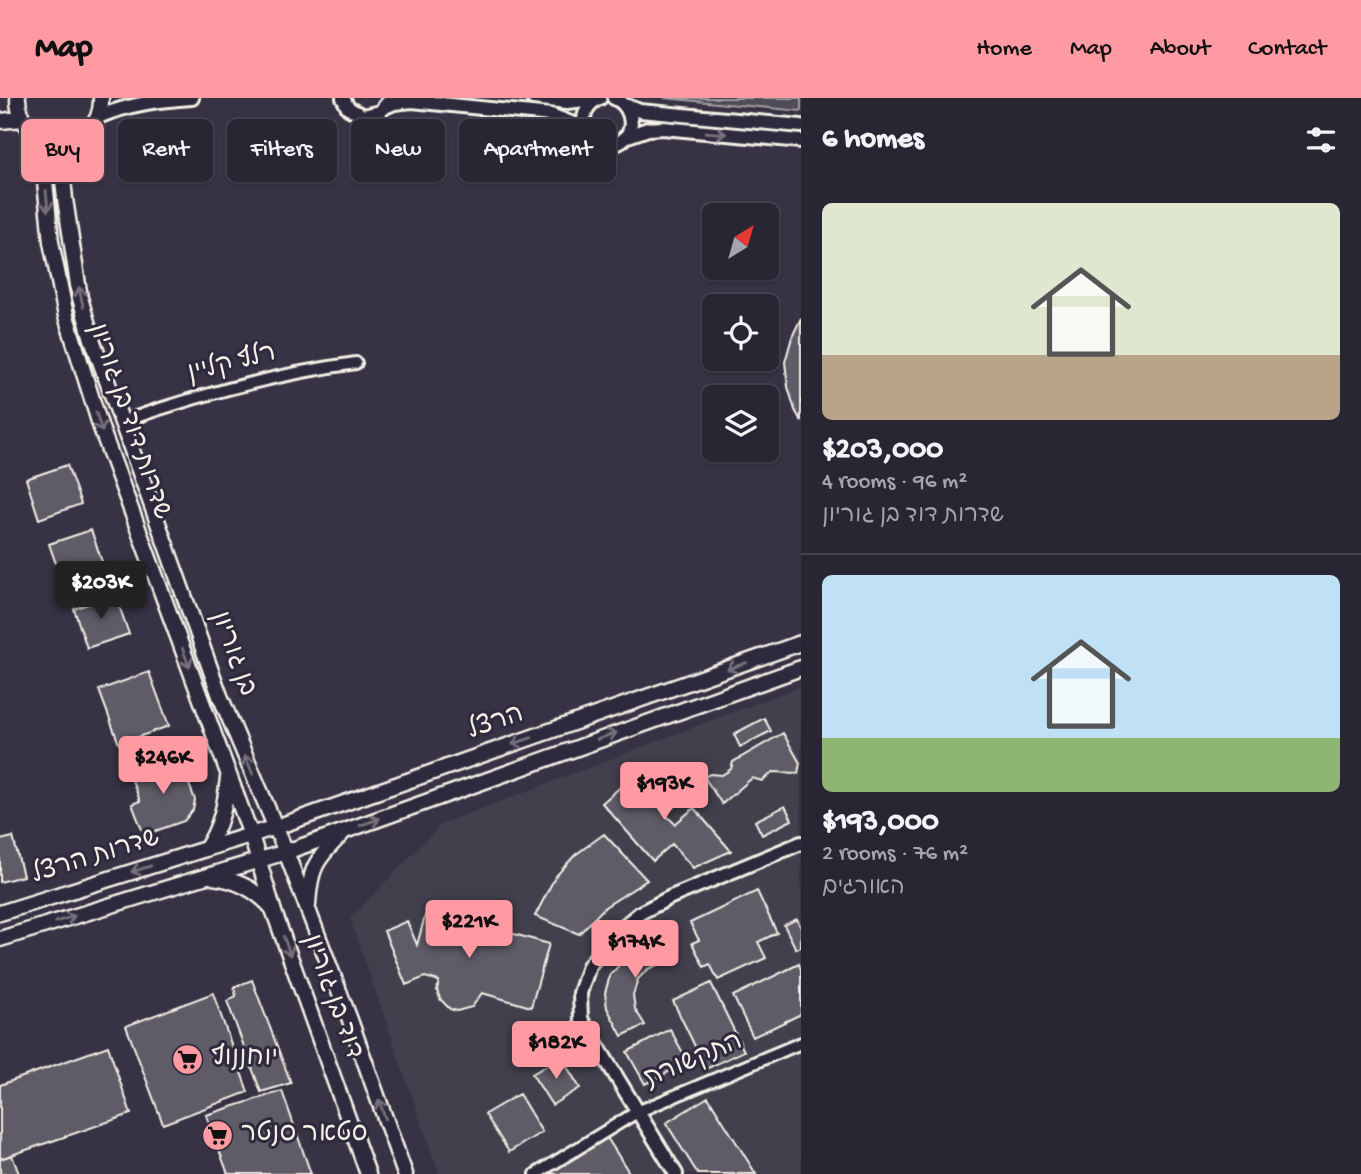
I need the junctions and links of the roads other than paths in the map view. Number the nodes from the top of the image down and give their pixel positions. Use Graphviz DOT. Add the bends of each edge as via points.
graph roads {
  1 [pos="18,98"];
  2 [pos="101,98"];
  3 [pos="192,98"];
  4 [pos="533,98"];
  5 [pos="341,99"];
  6 [pos="598,99"];
  7 [pos="620,101"];
  8 [pos="387,102"];
  9 [pos="98,117"];
  10 [pos="21,119"];
  11 [pos="23,119"];
  12 [pos="564,119"];
  13 [pos="584,119"];
  14 [pos="0,121"];
  15 [pos="801,126"];
  16 [pos="625,137"];
  17 [pos="801,141"];
  18 [pos="616,144"];
  19 [pos="45,182"];
  20 [pos="63,182"];
  21 [pos="356,363"];
  22 [pos="121,422"];
  23 [pos="801,643"];
  24 [pos="801,668"];
  25 [pos="228,774"];
  26 [pos="276,827"];
  27 [pos="345,831"];
  28 [pos="251,835"];
  29 [pos="801,843"];
  30 [pos="206,849"];
  31 [pos="286,852"];
  32 [pos="259,859"];
  33 [pos="208,877"];
  34 [pos="274,912"];
  35 [pos="0,913"];
  36 [pos="308,914"];
  37 [pos="0,939"];
  38 [pos="801,1043"];
  39 [pos="638,1112"];
  40 [pos="368,1174"];
  41 [pos="405,1174"];
  42 [pos="536,1174"];
  43 [pos="676,1174"];
  1 -- 11 [label="main road"];
  2 -- 9 [label="main road"];
  3 -- 9 [label="street" via="153,101"];
  4 -- 6 [label="street"];
  5 -- 8 [label="street" via="363,116 373,115"];
  6 -- 13 [label="street" via="584,111"];
  7 -- 15 [label="street" via="654,113"];
  7 -- 16 [label="street" via="631,119"];
  8 -- 12 [label="street"];
  10 -- 14 [label="main road"];
  16 -- 17 [label="street, one-way" via="663,128"];
  16 -- 18 [label="street"];
  19 -- 25 [label="main road, שדרות דוד בן גוריון, one-way" via="66,316 101,428"];
  22 -- 20 [label="main road, בן גוריון, one-way" via="80,298"];
  21 -- 22 [label="street, רלף קליין" via="260,381"];
  26 -- 22 [label="main road, בן גוריון, one-way" via="220,696"];
  23 -- 26 [label="main road, הרצל, one-way"];
  27 -- 24 [label="main road, הרצל, one-way"];
  25 -- 28 [label="main road, שדרות דוד בן גוריון"];
  25 -- 30 [label="main road" via="225,810"];
  26 -- 28 [label="main road, הרצל"];
  26 -- 31 [label="main road, בן גוריון"];
  27 -- 31 [label="main road, הרצל"];
  27 -- 36 [label="main road" via="312,869"];
  28 -- 30 [label="main road, הרצל"];
  28 -- 32 [label="main road, דוד בן גוריון"];
  29 -- 39 [label="street" via="640,913 612,936 589,966 580,993 581,1019"];
  30 -- 35 [label="main road, שדרות הרצל, one-way"];
  31 -- 32 [label="main road, הרצל"];
  31 -- 36 [label="main road, בן גוריון"];
  32 -- 33 [label="main road"];
  32 -- 34 [label="main road, דוד בן גוריון"];
  33 -- 34 [label="main road" via="234,880 257,893"];
  37 -- 33 [label="main road, one-way"];
  34 -- 40 [label="main road, דוד בן גוריון, one-way"];
  41 -- 36 [label="main road, בן גוריון, one-way"];
  38 -- 39 [label="street, התקשורת"];
  39 -- 42 [label="street, התקשורת"];
  39 -- 43 [label="street"];
}
